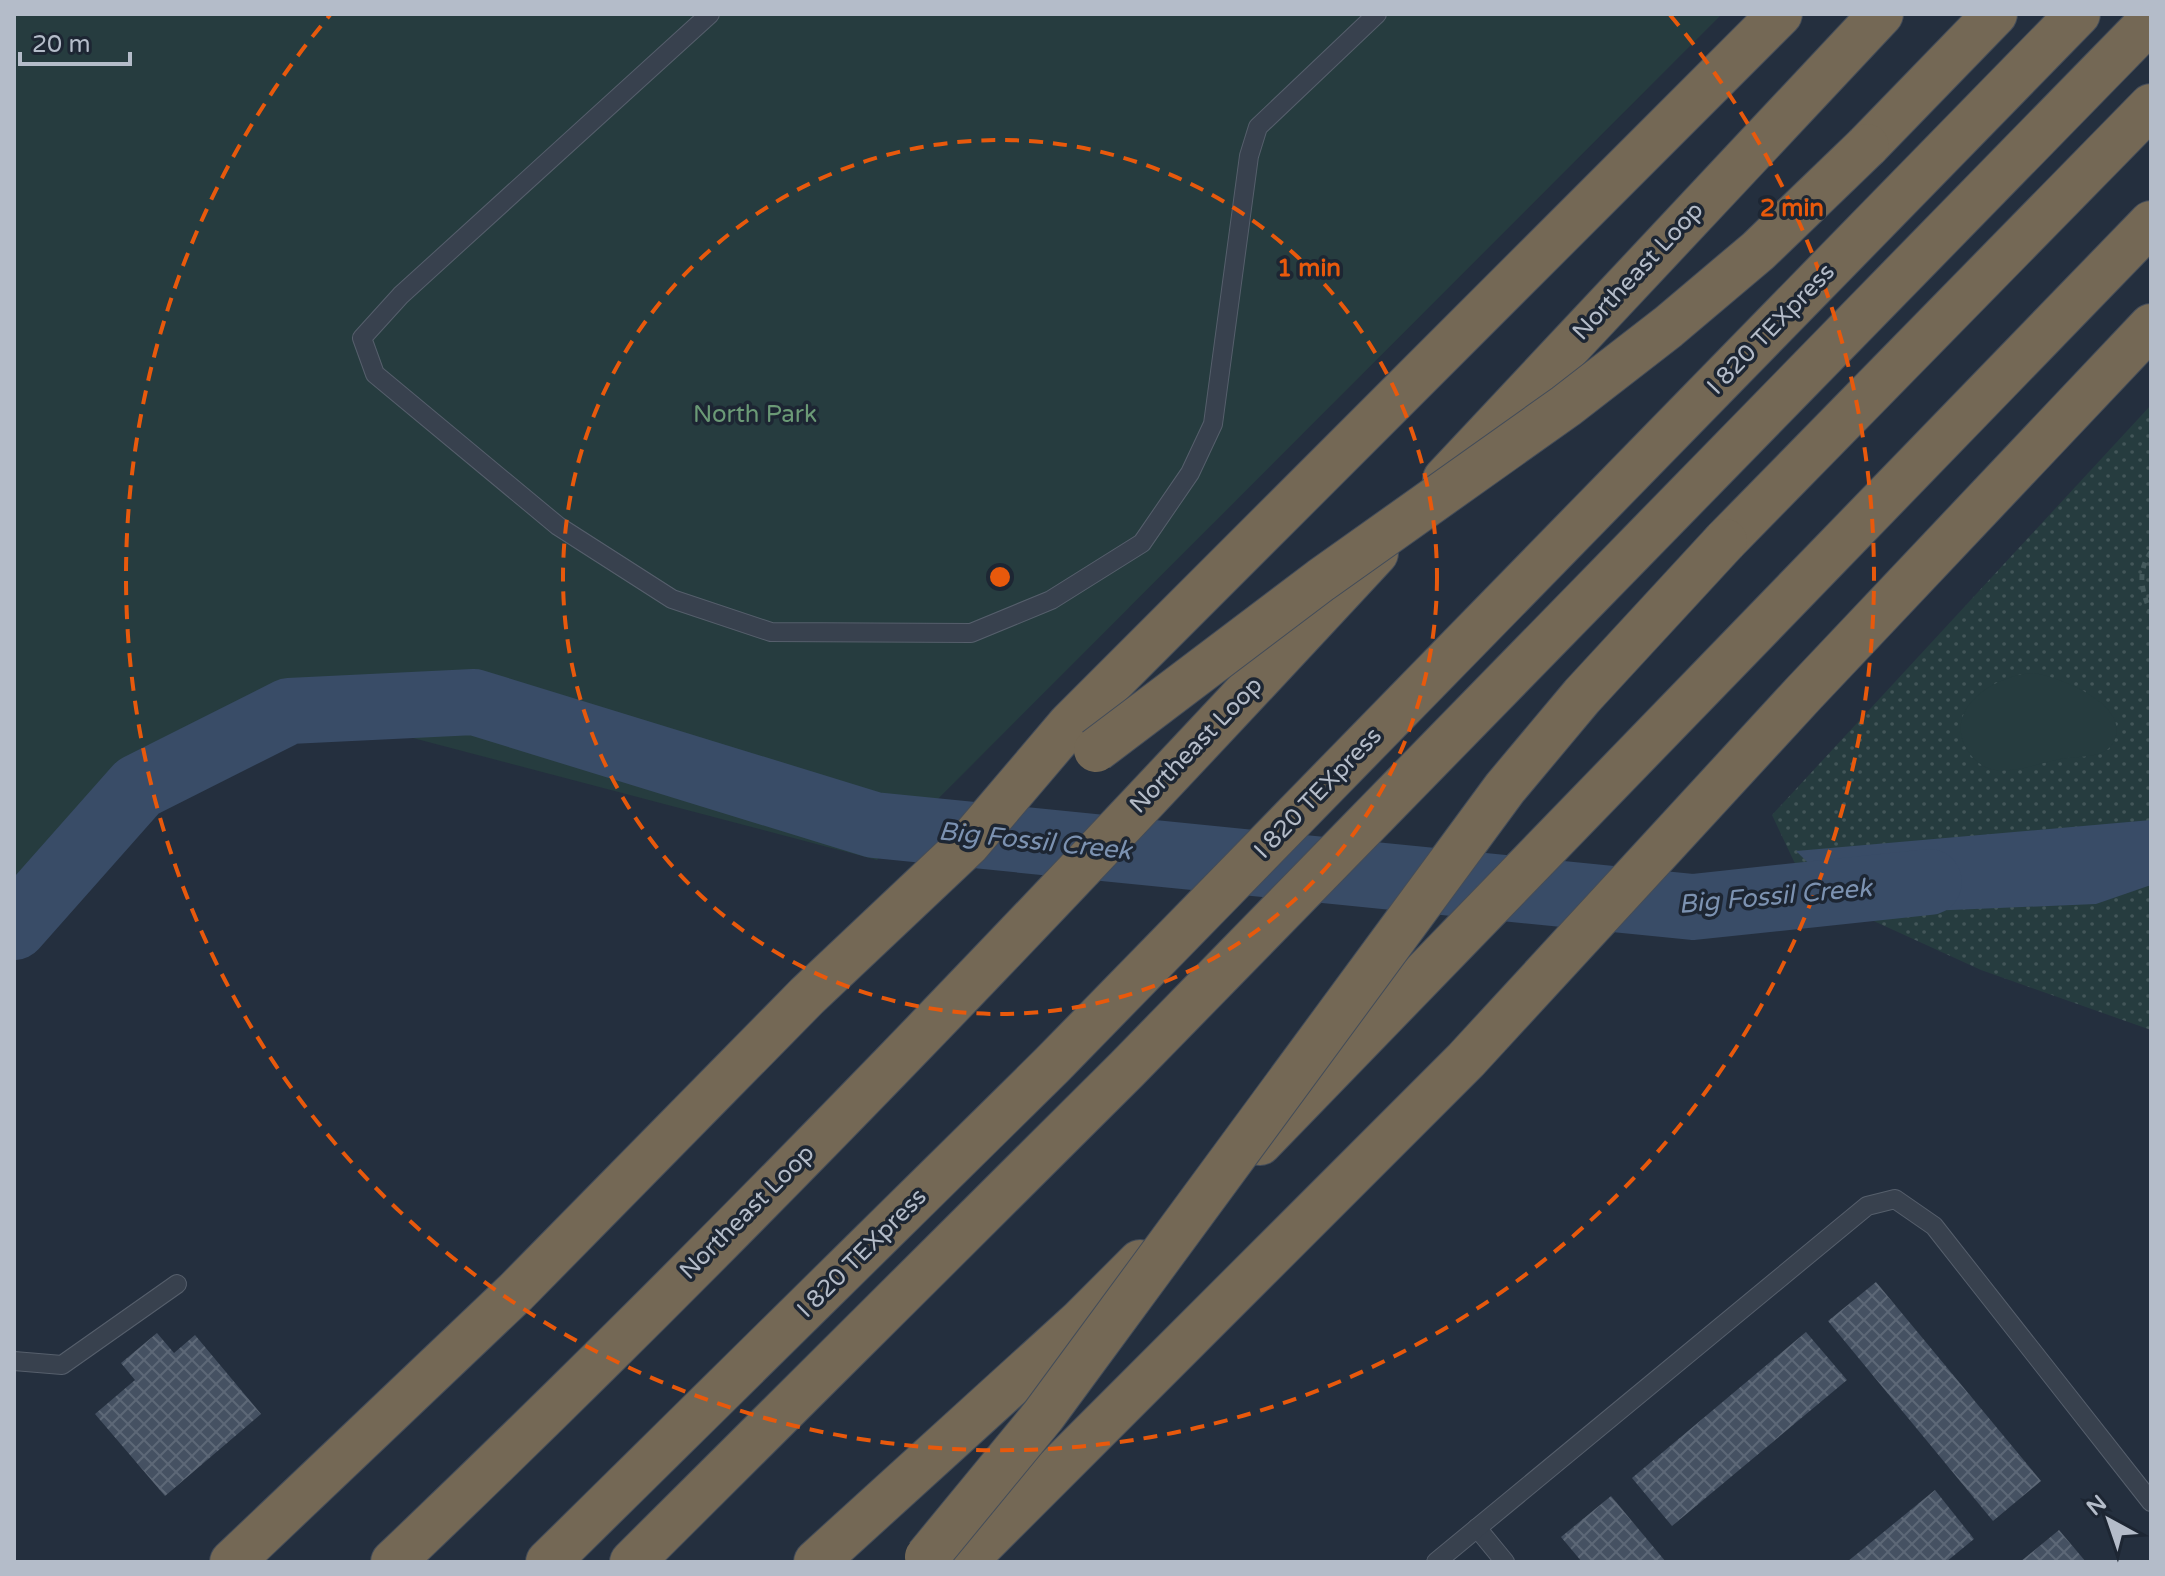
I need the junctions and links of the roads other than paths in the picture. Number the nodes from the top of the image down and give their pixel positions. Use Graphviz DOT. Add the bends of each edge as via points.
graph roads {
  1 [pos="710,14"];
  2 [pos="1377,14"];
  3 [pos="1780,14"];
  4 [pos="1881,14"];
  5 [pos="1995,14"];
  6 [pos="2078,14"];
  7 [pos="2151,20"];
  8 [pos="2151,106"];
  9 [pos="2151,223"];
  10 [pos="2151,326"];
  11 [pos="968,844"];
  12 [pos="177,1284"];
  13 [pos="14,1361"];
  14 [pos="2151,1502"];
  15 [pos="1477,1528"];
  16 [pos="938,1560"];
  17 [pos="232,1562"];
  18 [pos="393,1562"];
  19 [pos="548,1562"];
  20 [pos="632,1562"];
  21 [pos="816,1562"];
  22 [pos="1436,1562"];
  23 [pos="1505,1562"];
  1 -- 2 [label="lane" via="401,295 362,338 375,374 558,526 672,599 771,632 971,633 1051,600 1142,543 1190,473 1213,424 1249,156 1258,127"];
  3 -- 11 [label="highway" via="1070,724"];
  4 -- 18 [label="highway, Northeast Loop" via="876,1082"];
  5 -- 11 [label="highway, bridge" via="1758,251 1668,327"];
  6 -- 19 [label="highway, I 820 TEXpress" via="1052,1065"];
  7 -- 20 [label="highway" via="1127,1069"];
  8 -- 16 [label="highway, bridge" via="1725,541 1505,788"];
  9 -- 21 [label="highway" via="1296,1107 1081,1321"];
  10 -- 16 [label="highway" via="1466,1060"];
  11 -- 17 [label="highway" via="807,996 516,1292"];
  12 -- 13 [label="lane" via="62,1365"];
  14 -- 15 [label="lane" via="1934,1226 1895,1199 1867,1206"];
  15 -- 22 [label="lane"];
  15 -- 23 [label="lane"];
}
